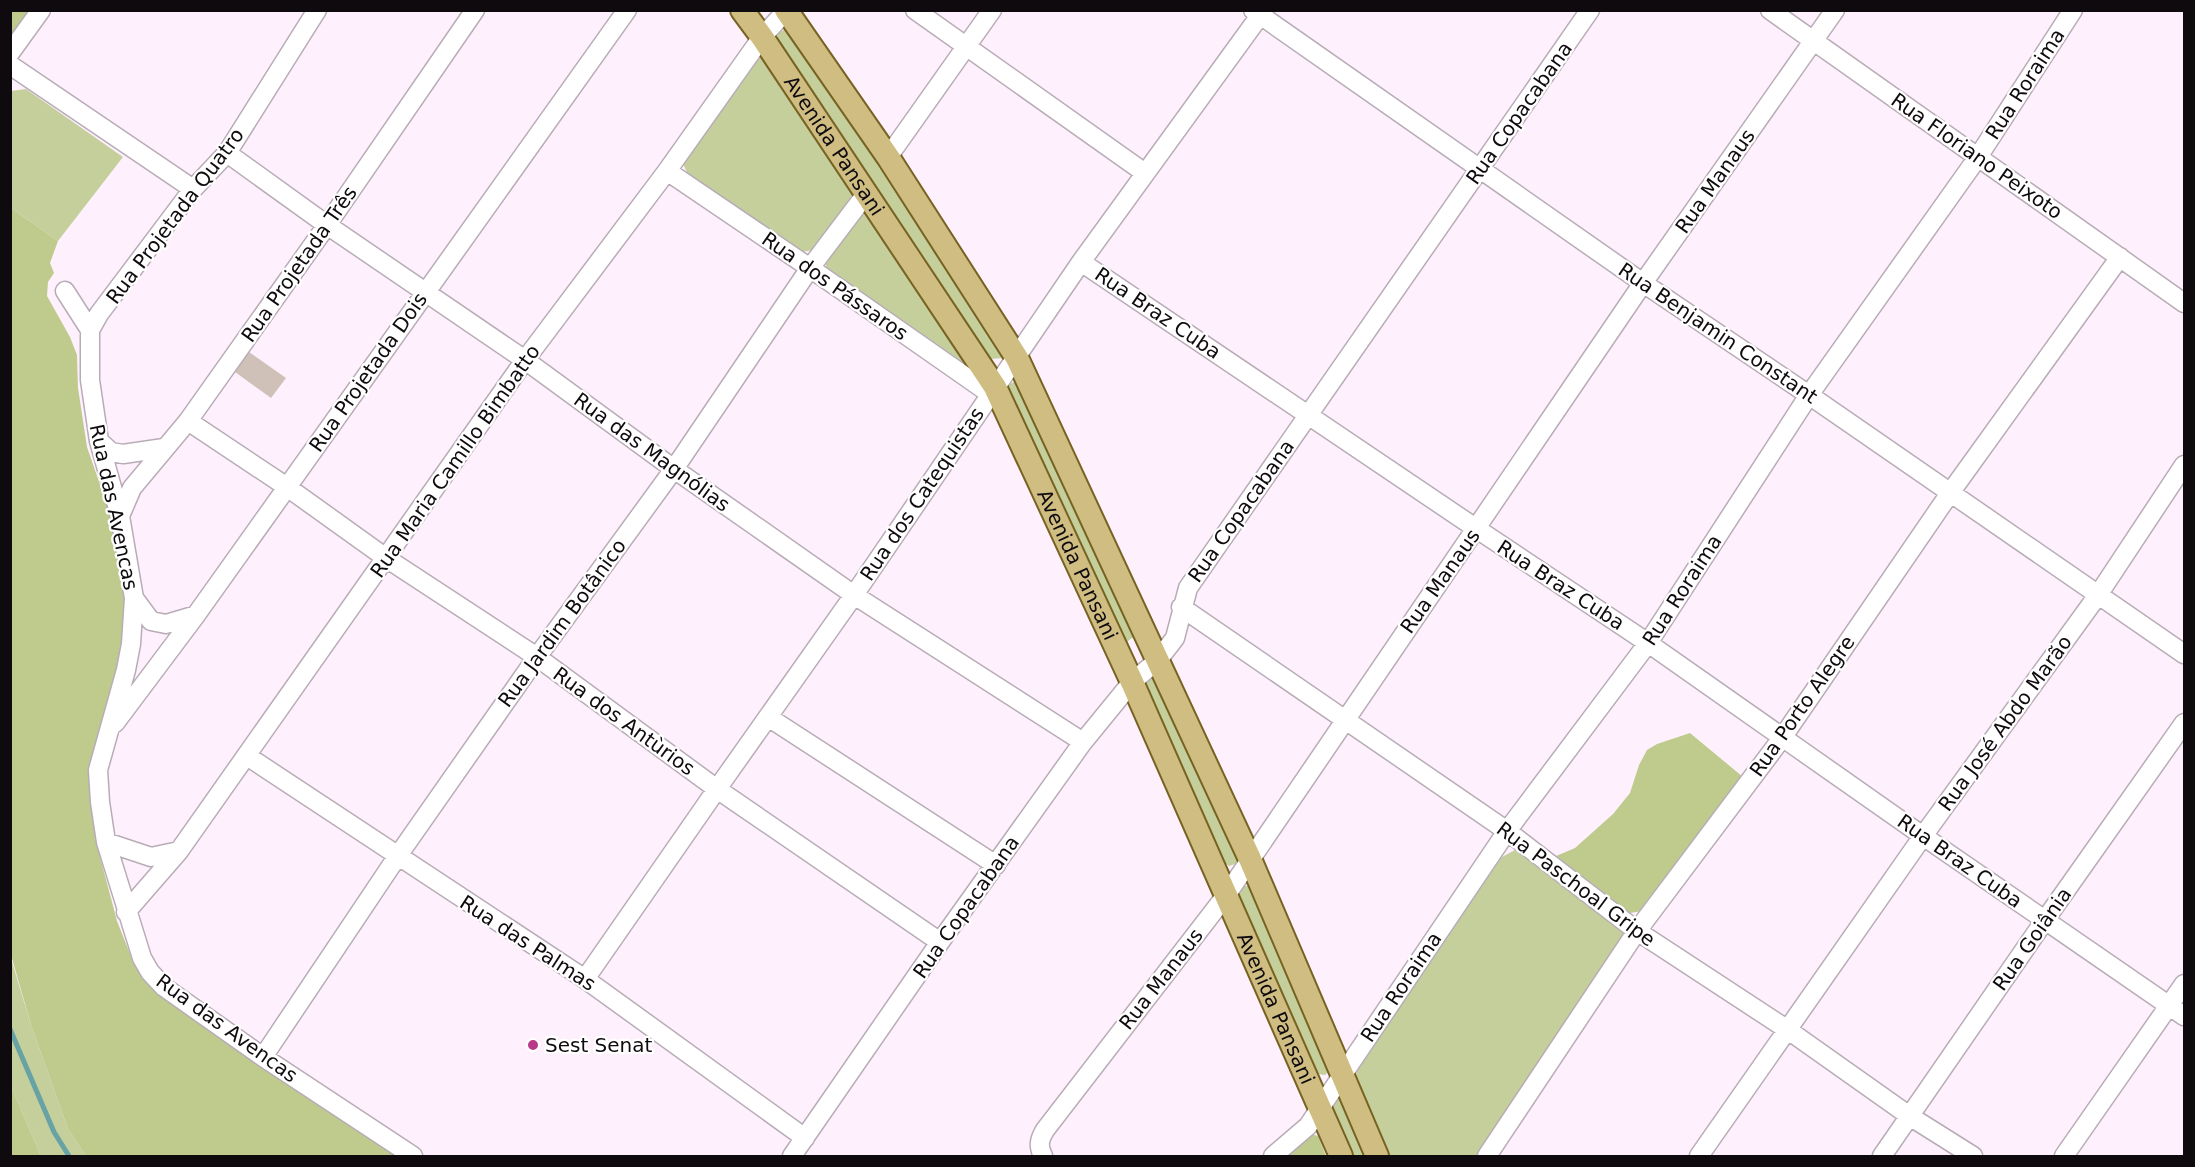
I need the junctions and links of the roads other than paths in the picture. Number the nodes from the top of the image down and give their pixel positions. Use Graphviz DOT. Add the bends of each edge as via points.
graph roads {
  1 [pos="41,10"];
  2 [pos="317,10"];
  3 [pos="475,10"];
  4 [pos="627,10"];
  5 [pos="742,10"];
  6 [pos="915,10"];
  7 [pos="992,10"];
  8 [pos="1590,10"];
  9 [pos="1770,10"];
  10 [pos="1834,10"];
  11 [pos="2073,10"];
  12 [pos="786,11"];
  13 [pos="1259,12"];
  14 [pos="762,37"];
  15 [pos="1814,40"];
  16 [pos="966,47"];
  17 [pos="10,53"];
  18 [pos="10,65"];
  19 [pos="227,153"];
  20 [pos="888,157"];
  21 [pos="1978,157"];
  22 [pos="1481,169"];
  23 [pos="667,171"];
  24 [pos="1145,173"];
  25 [pos="193,189"];
  26 [pos="866,194"];
  27 [pos="327,225"];
  28 [pos="2120,257"];
  29 [pos="1081,261"];
  30 [pos="810,268"];
  31 [pos="1643,283"];
  32 [pos="65,291"];
  33 [pos="424,292"];
  34 [pos="2184,303"];
  35 [pos="90,330"];
  36 [pos="1017,358"];
  37 [pos="525,360"];
  38 [pos="995,395"];
  39 [pos="1809,395"];
  40 [pos="1308,414"];
  41 [pos="188,421"];
  42 [pos="99,441"];
  43 [pos="164,448"];
  44 [pos="2184,465"];
  45 [pos="674,469"];
  46 [pos="286,486"];
  47 [pos="1950,493"];
  48 [pos="120,516"];
  49 [pos="1477,529"];
  50 [pos="386,558"];
  51 [pos="854,595"];
  52 [pos="2098,595"];
  53 [pos="134,598"];
  54 [pos="1181,607"];
  55 [pos="196,615"];
  56 [pos="1648,642"];
  57 [pos="2184,654"];
  58 [pos="537,657"];
  59 [pos="1158,660"];
  60 [pos="1132,682"];
  61 [pos="768,717"];
  62 [pos="1345,720"];
  63 [pos="2184,723"];
  64 [pos="108,732"];
  65 [pos="1782,738"];
  66 [pos="1083,742"];
  67 [pos="246,756"];
  68 [pos="717,789"];
  69 [pos="1507,831"];
  70 [pos="1923,836"];
  71 [pos="106,842"];
  72 [pos="180,852"];
  73 [pos="397,857"];
  74 [pos="1250,859"];
  75 [pos="996,865"];
  76 [pos="1227,894"];
  77 [pos="126,912"];
  78 [pos="2045,920"];
  79 [pos="1637,931"];
  80 [pos="940,942"];
  81 [pos="585,980"];
  82 [pos="2184,984"];
  83 [pos="2169,1005"];
  84 [pos="2184,1016"];
  85 [pos="1788,1030"];
  86 [pos="263,1057"];
  87 [pos="1341,1076"];
  88 [pos="1320,1107"];
  89 [pos="1911,1117"];
  90 [pos="806,1138"];
  91 [pos="1041,1151"];
  92 [pos="413,1156"];
  93 [pos="792,1156"];
  94 [pos="1273,1156"];
  95 [pos="1341,1156"];
  96 [pos="1377,1156"];
  97 [pos="1487,1156"];
  98 [pos="1699,1156"];
  99 [pos="1882,1156"];
  100 [pos="1973,1156"];
  101 [pos="2064,1156"];
  1 -- 17 [label="street"];
  2 -- 19 [label="street, Rua Projetada Quatro"];
  3 -- 27 [label="street, Rua Projetada Três"];
  4 -- 33 [label="street, Rua Projetada Dois"];
  5 -- 14 [label="main road, Avenida Pansani"];
  6 -- 16 [label="street"];
  7 -- 16 [label="street"];
  8 -- 22 [label="street, Rua Copacabana"];
  9 -- 15 [label="street, Rua Floriano Peixoto"];
  10 -- 15 [label="street, Rua Manaus"];
  11 -- 21 [label="street, Rua Roraima"];
  12 -- 14 [label="street, Rua Maria Camillo Bimbatto"];
  12 -- 20 [label="main road, Avenida Pansani"];
  13 -- 22 [label="street, Rua Benjamin Constant"];
  13 -- 24 [label="street, Rua dos Catequistas"];
  14 -- 23 [label="street, Rua Maria Camillo Bimbatto"];
  14 -- 26 [label="main road, Avenida Pansani"];
  15 -- 21 [label="street, Rua Floriano Peixoto"];
  15 -- 31 [label="street, Rua Manaus"];
  16 -- 20 [label="street"];
  16 -- 24 [label="street"];
  18 -- 25 [label="street"];
  19 -- 25 [label="street, Rua Projetada Quatro"];
  19 -- 27 [label="street, Rua das Magnólias"];
  20 -- 36 [label="main road, Avenida Pansani"];
  21 -- 28 [label="street, Rua Floriano Peixoto"];
  21 -- 39 [label="street, Rua Roraima"];
  22 -- 31 [label="street, Rua Benjamin Constant"];
  22 -- 40 [label="street, Rua Copacabana"];
  23 -- 30 [label="street, Rua dos Pássaros"];
  23 -- 37 [label="street, Rua Maria Camillo Bimbatto"];
  24 -- 29 [label="street, Rua dos Catequistas"];
  25 -- 35 [label="street, Rua Projetada Quatro"];
  26 -- 30 [label="street, Rua Jardim Botânico"];
  26 -- 38 [label="main road, Avenida Pansani"];
  27 -- 33 [label="street, Rua das Magnólias"];
  27 -- 41 [label="street, Rua Projetada Três"];
  28 -- 34 [label="street, Rua Floriano Peixoto"];
  28 -- 47 [label="street, Rua Porto Alegre"];
  29 -- 36 [label="street, Rua dos Catequistas"];
  29 -- 40 [label="street, Rua Braz Cuba"];
  30 -- 38 [label="street, Rua dos Pássaros"];
  30 -- 45 [label="street, Rua Jardim Botânico"];
  31 -- 39 [label="street, Rua Benjamin Constant"];
  31 -- 49 [label="street, Rua Manaus"];
  32 -- 35 [label="street"];
  33 -- 37 [label="street, Rua das Magnólias"];
  33 -- 46 [label="street, Rua Projetada Dois"];
  35 -- 42 [label="street, Rua das Avencas" via="90,380"];
  36 -- 38 [label="street, Rua dos Catequistas"];
  36 -- 59 [label="main road, Avenida Pansani"];
  37 -- 45 [label="street, Rua das Magnólias"];
  37 -- 50 [label="street, Rua Maria Camillo Bimbatto"];
  38 -- 51 [label="street, Rua dos Catequistas"];
  38 -- 60 [label="main road, Avenida Pansani"];
  39 -- 47 [label="street, Rua Benjamin Constant"];
  39 -- 56 [label="street, Rua Roraima"];
  40 -- 49 [label="street, Rua Braz Cuba"];
  40 -- 54 [label="street, Rua Copacabana" via="1188,588"];
  41 -- 43 [label="street, Rua Projetada Três"];
  41 -- 46 [label="street, Rua dos Antùrios"];
  42 -- 43 [label="street" via="111,452 123,454"];
  42 -- 48 [label="street, Rua das Avencas"];
  43 -- 48 [label="street, Rua Projetada Três" via="132,488"];
  44 -- 52 [label="street, Rua José Abdo Marão"];
  45 -- 51 [label="street, Rua das Magnólias"];
  45 -- 58 [label="street, Rua Jardim Botânico"];
  46 -- 50 [label="street, Rua dos Antùrios"];
  46 -- 55 [label="street, Rua Projetada Dois"];
  47 -- 52 [label="street, Rua Benjamin Constant"];
  47 -- 65 [label="street, Rua Porto Alegre"];
  48 -- 53 [label="street, Rua das Avencas"];
  49 -- 56 [label="street, Rua Braz Cuba"];
  49 -- 62 [label="street, Rua Manaus"];
  50 -- 58 [label="street, Rua dos Antùrios"];
  50 -- 67 [label="street, Rua Maria Camillo Bimbatto"];
  51 -- 61 [label="street, Rua dos Catequistas"];
  51 -- 66 [label="street, Rua das Magnólias"];
  52 -- 57 [label="street, Rua Benjamin Constant"];
  52 -- 70 [label="street, Rua José Abdo Marão"];
  53 -- 55 [label="street" via="151,621 166,624"];
  53 -- 64 [label="street, Rua das Avencas" via="126,670"];
  54 -- 59 [label="street, Rua Copacabana" via="1174,638"];
  54 -- 62 [label="street, Rua Paschoal Gripe"];
  55 -- 64 [label="street, Rua Projetada Dois"];
  56 -- 65 [label="street, Rua Braz Cuba"];
  56 -- 69 [label="street, Rua Roraima"];
  58 -- 68 [label="street, Rua dos Antùrios"];
  58 -- 73 [label="street, Rua Jardim Botânico"];
  59 -- 60 [label="street, Rua Copacabana"];
  59 -- 74 [label="main road, Avenida Pansani"];
  60 -- 66 [label="street, Rua Copacabana"];
  60 -- 76 [label="main road, Avenida Pansani"];
  61 -- 68 [label="street, Rua dos Catequistas"];
  61 -- 75 [label="street"];
  62 -- 69 [label="street, Rua Paschoal Gripe"];
  62 -- 74 [label="street, Rua Manaus"];
  63 -- 78 [label="street, Rua Goiânia"];
  64 -- 71 [label="street, Rua das Avencas" via="98,770"];
  65 -- 70 [label="street, Rua Braz Cuba"];
  65 -- 79 [label="street, Rua Porto Alegre"];
  66 -- 75 [label="street, Rua Copacabana"];
  67 -- 72 [label="street, Rua Maria Camillo Bimbatto"];
  67 -- 73 [label="street, Rua das Palmas"];
  68 -- 80 [label="street, Rua dos Antùrios"];
  68 -- 81 [label="street, Rua dos Catequistas"];
  69 -- 79 [label="street, Rua Paschoal Gripe"];
  69 -- 87 [label="street, Rua Roraima"];
  70 -- 78 [label="street, Rua Braz Cuba"];
  70 -- 85 [label="street, Rua José Abdo Marão"];
  71 -- 72 [label="street" via="151,857"];
  71 -- 77 [label="street, Rua das Avencas"];
  72 -- 77 [label="street, Rua Maria Camillo Bimbatto"];
  73 -- 81 [label="street, Rua das Palmas"];
  73 -- 86 [label="street, Rua Jardim Botânico"];
  74 -- 76 [label="street, Rua Manaus"];
  74 -- 87 [label="main road, Avenida Pansani"];
  75 -- 80 [label="street, Rua Copacabana"];
  76 -- 88 [label="main road, Avenida Pansani"];
  76 -- 91 [label="street, Rua Manaus" via="1045,1130 1040,1138"];
  77 -- 86 [label="street, Rua das Avencas" via="142,958 164,987"];
  78 -- 83 [label="street, Rua Braz Cuba"];
  78 -- 89 [label="street, Rua Goiânia"];
  79 -- 85 [label="street, Rua Paschoal Gripe"];
  79 -- 97 [label="street, Rua Porto Alegre"];
  80 -- 90 [label="street, Rua Copacabana"];
  81 -- 90 [label="street, Rua das Palmas"];
  82 -- 83 [label="street"];
  83 -- 84 [label="street, Rua Braz Cuba"];
  83 -- 101 [label="street"];
  85 -- 89 [label="street, Rua Paschoal Gripe"];
  85 -- 98 [label="street, Rua José Abdo Marão"];
  86 -- 92 [label="street, Rua das Avencas"];
  87 -- 88 [label="street, Rua Roraima"];
  87 -- 96 [label="main road, Avenida Pansani"];
  88 -- 94 [label="street, Rua Roraima" via="1308,1126"];
  88 -- 95 [label="main road, Avenida Pansani"];
  89 -- 99 [label="street, Rua Goiânia"];
  89 -- 100 [label="street, Rua Paschoal Gripe"];
  90 -- 93 [label="street, Rua Copacabana"];
}
